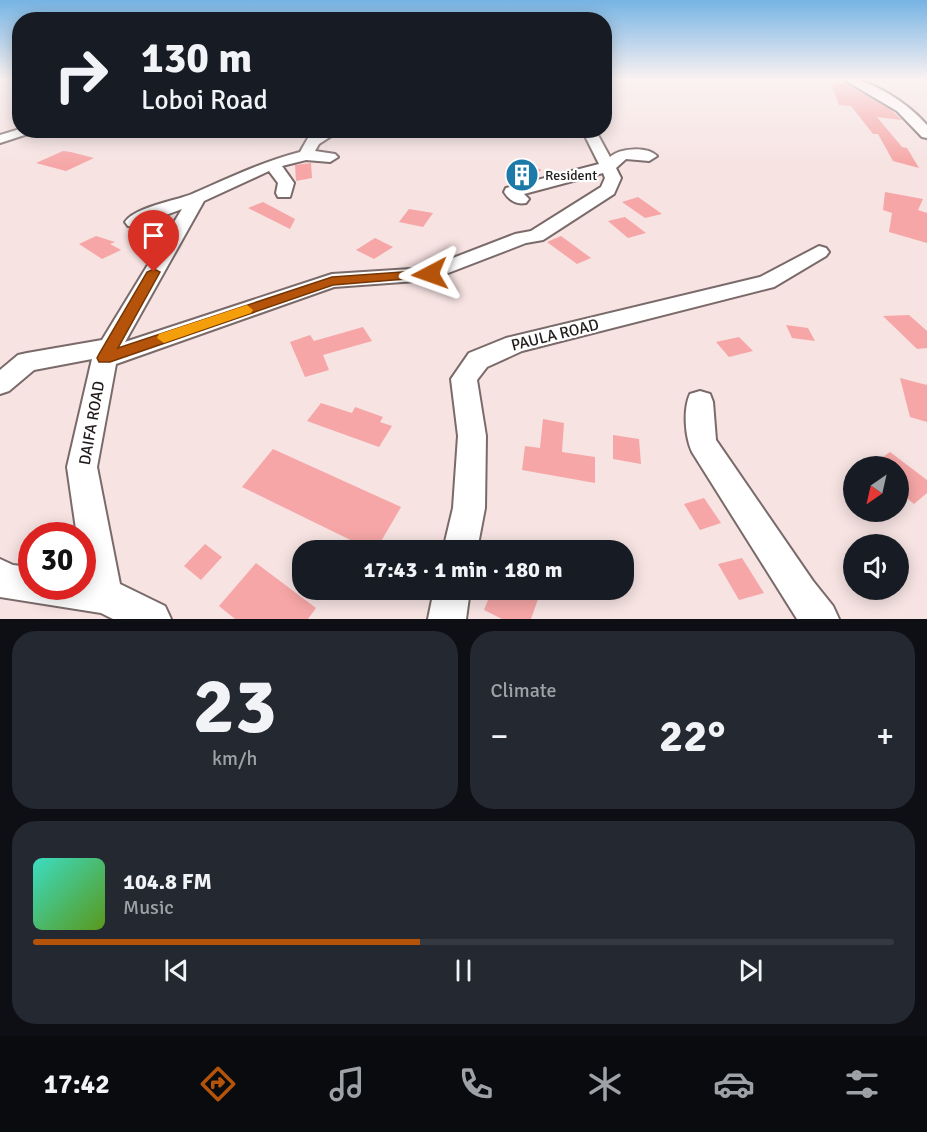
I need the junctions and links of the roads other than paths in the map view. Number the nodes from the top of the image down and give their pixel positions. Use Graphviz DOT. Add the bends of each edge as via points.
graph roads {
  1 [pos="901,108"];
  2 [pos="927,134"];
  3 [pos="319,138"];
  4 [pos="593,138"];
  5 [pos="306,155"];
  6 [pos="649,156"];
  7 [pos="330,157"];
  8 [pos="272,164"];
  9 [pos="607,166"];
  10 [pos="284,194"];
  11 [pos="197,198"];
  12 [pos="520,199"];
  13 [pos="134,222"];
  14 [pos="819,252"];
  15 [pos="107,352"];
  16 [pos="0,384"];
  17 [pos="700,402"];
  18 [pos="462,540"];
  19 [pos="0,577"];
  20 [pos="18,583"];
  21 [pos="96,594"];
  22 [pos="104,595"];
  23 [pos="450,600"];
  24 [pos="152,619"];
  25 [pos="447,619"];
  26 [pos="820,619"];
  1 -- 2 [label="street"];
  3 -- 5 [label="street"];
  4 -- 9 [label="street"];
  5 -- 7 [label="street"];
  5 -- 8 [label="street"];
  6 -- 9 [label="street" via="622,154"];
  8 -- 10 [label="street" via="286,183"];
  8 -- 11 [label="street"];
  9 -- 12 [label="street" via="512,192"];
  9 -- 15 [label="street, DAIFA ROAD" via="613,178 608,190 536,236 430,274 332,281"];
  11 -- 13 [label="street"];
  11 -- 15 [label="street"];
  14 -- 18 [label="street, PAULA ROAD" via="767,282 515,344 478,360 464,379 472,436 469,508"];
  15 -- 16 [label="street" via="27,362"];
  15 -- 22 [label="street, DAIFA ROAD" via="82,467"];
  17 -- 26 [label="street" via="702,443"];
  19 -- 20 [label="street"];
  21 -- 22 [label="street"];
  22 -- 24 [label="street"];
  23 -- 25 [label="street"];
}
